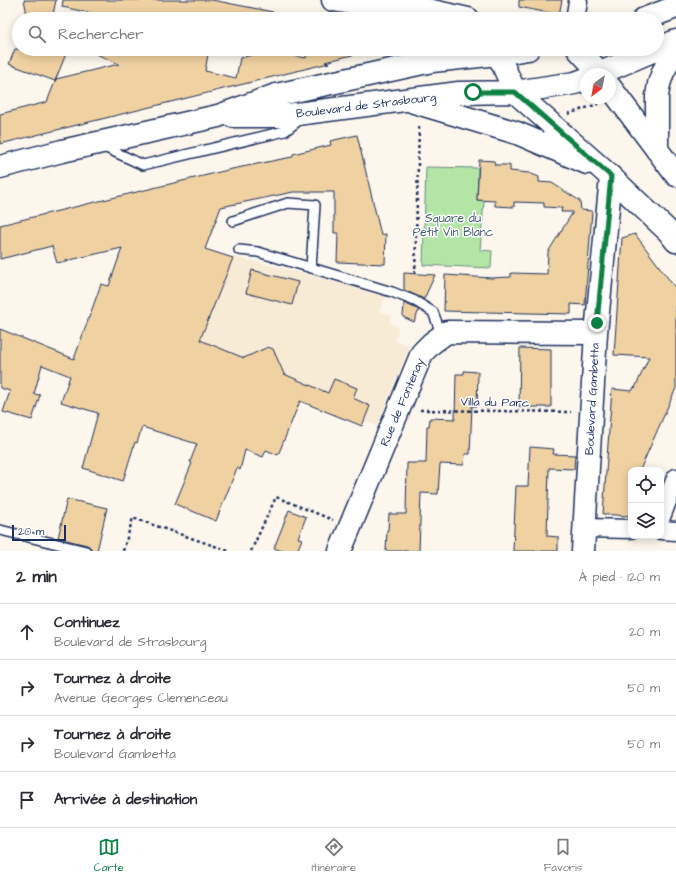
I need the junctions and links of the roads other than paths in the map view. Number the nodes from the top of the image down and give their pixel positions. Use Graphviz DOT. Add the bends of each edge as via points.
graph roads {
  1 [pos="342,1"];
  2 [pos="676,7"];
  3 [pos="429,10"];
  4 [pos="374,12"];
  5 [pos="663,12"];
  6 [pos="676,41"];
  7 [pos="664,47"];
  8 [pos="676,48"];
  9 [pos="432,56"];
  10 [pos="492,56"];
  11 [pos="582,56"];
  12 [pos="648,56"];
  13 [pos="590,68"];
  14 [pos="616,73"];
  15 [pos="580,83"];
  16 [pos="515,92"];
  17 [pos="407,100"];
  18 [pos="616,102"];
  19 [pos="310,113"];
  20 [pos="218,116"];
  21 [pos="95,143"];
  22 [pos="657,150"];
  23 [pos="0,167"];
  24 [pos="607,173"];
  25 [pos="676,175"];
  26 [pos="233,221"];
  27 [pos="676,242"];
  28 [pos="239,250"];
  29 [pos="311,268"];
  30 [pos="596,333"];
  31 [pos="442,336"];
  32 [pos="676,478"];
  33 [pos="664,509"];
  34 [pos="584,528"];
  35 [pos="628,529"];
  36 [pos="0,530"];
  37 [pos="664,530"];
  38 [pos="676,531"];
  39 [pos="86,551"];
  40 [pos="340,551"];
  41 [pos="583,551"];
  1 -- 3 [label="main road"];
  1 -- 4 [label="main road"];
  2 -- 5 [label="main road"];
  6 -- 7 [label="main road, Boulevard de Strasbourg"];
  8 -- 22 [label="main road" via="659,84"];
  9 -- 20 [label="main road, Boulevard de Strasbourg" via="276,95"];
  10 -- 16 [label="main road"];
  11 -- 13 [label="main road"];
  12 -- 14 [label="main road, Boulevard de Strasbourg"];
  15 -- 16 [label="main road, Boulevard de Strasbourg"];
  16 -- 17 [label="main road, Boulevard de Strasbourg" via="459,93"];
  16 -- 24 [label="main road"];
  17 -- 19 [label="main road, Boulevard de Strasbourg"];
  17 -- 24 [label="main road" via="517,133"];
  18 -- 22 [label="main road"];
  19 -- 20 [label="main road, Boulevard de Strasbourg" via="281,116"];
  19 -- 21 [label="lane" via="285,131 143,165"];
  20 -- 21 [label="main road, Boulevard de Strasbourg"];
  21 -- 23 [label="main road, Boulevard de Strasbourg"];
  22 -- 25 [label="main road"];
  24 -- 27 [label="main road"];
  24 -- 30 [label="main road, Boulevard Gambetta"];
  26 -- 29 [label="lane" via="288,203 315,205"];
  28 -- 29 [label="lane" via="258,252"];
  29 -- 31 [label="lane" via="415,301 433,312"];
  30 -- 31 [label="main road, Rue de Fontenay" via="448,332"];
  30 -- 34 [label="main road, Boulevard Gambetta"];
  31 -- 40 [label="main road, Rue de Fontenay" via="422,353"];
  32 -- 33 [label="street"];
  34 -- 35 [label="street"];
  34 -- 41 [label="main road, Boulevard Gambetta"];
  36 -- 39 [label="lane"];
  37 -- 38 [label="street"];
}
